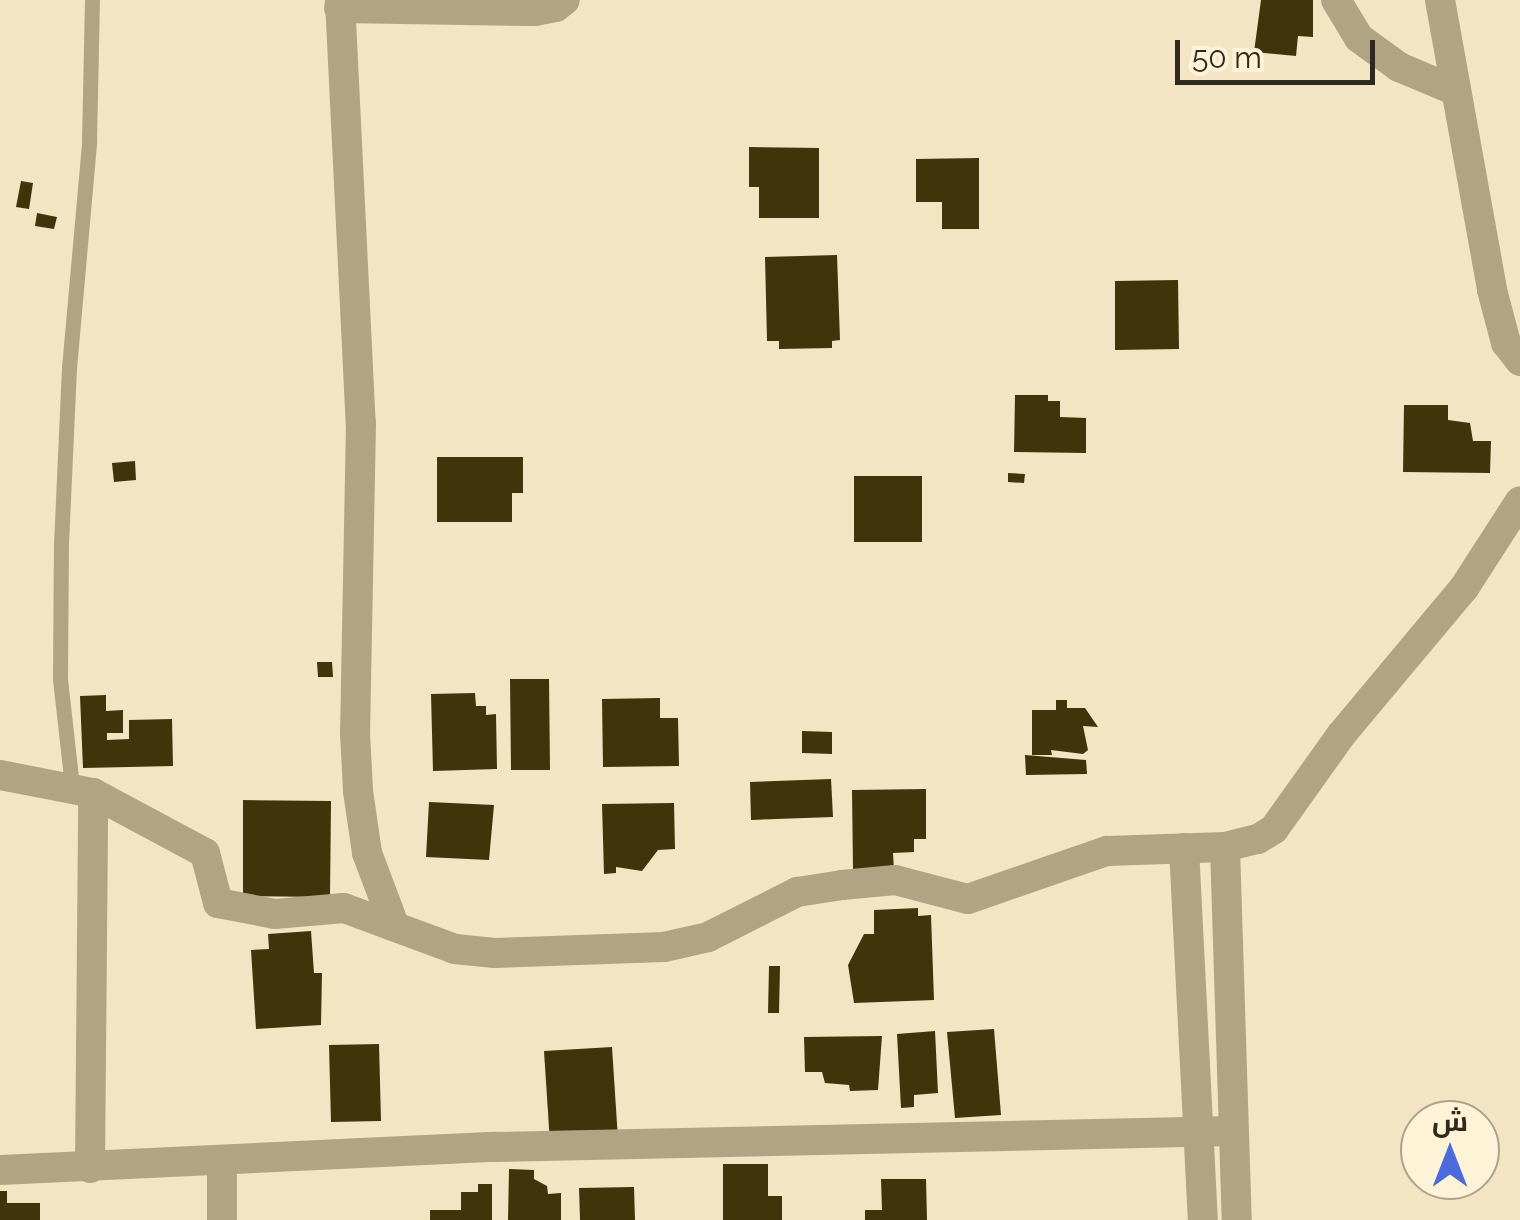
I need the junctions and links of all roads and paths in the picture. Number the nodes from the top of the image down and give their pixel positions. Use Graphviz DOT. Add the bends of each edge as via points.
graph roads {
  1 [pos="92,0"];
  2 [pos="565,0"];
  3 [pos="1336,0"];
  4 [pos="1440,0"];
  5 [pos="339,4"];
  6 [pos="1456,91"];
  7 [pos="1520,360"];
  8 [pos="1520,501"];
  9 [pos="0,775"];
  10 [pos="83,789"];
  11 [pos="1224,847"];
  12 [pos="1184,848"];
  13 [pos="394,925"];
  14 [pos="1233,1131"];
  15 [pos="1199,1132"];
  16 [pos="222,1162"];
  17 [pos="90,1168"];
  18 [pos="0,1170"];
  19 [pos="222,1220"];
  20 [pos="1204,1220"];
  21 [pos="1237,1220"];
  1 -- 10 [label="lane" via="61,544 60,679"];
  2 -- 5 [label="street" via="535,11"];
  3 -- 6 [label="street" via="1359,38 1399,67"];
  4 -- 6 [label="street"];
  5 -- 13 [label="street" via="360,422 358,792 368,853"];
  6 -- 7 [label="street" via="1492,290 1506,343"];
  8 -- 11 [label="street" via="1464,588 1341,734 1295,804 1258,839"];
  9 -- 10 [label="street"];
  10 -- 13 [label="street" via="204,852 218,903 275,914 344,908"];
  10 -- 17 [label="street"];
  11 -- 12 [label="street"];
  11 -- 14 [label="street"];
  12 -- 13 [label="street" via="1107,851 968,899 894,880 797,892 708,937 664,947 455,950"];
  12 -- 15 [label="street"];
  14 -- 15 [label="street"];
  14 -- 21 [label="street"];
  15 -- 16 [label="street" via="494,1146"];
  15 -- 20 [label="street"];
  16 -- 17 [label="street"];
  16 -- 19 [label="street"];
  17 -- 18 [label="street"];
}
